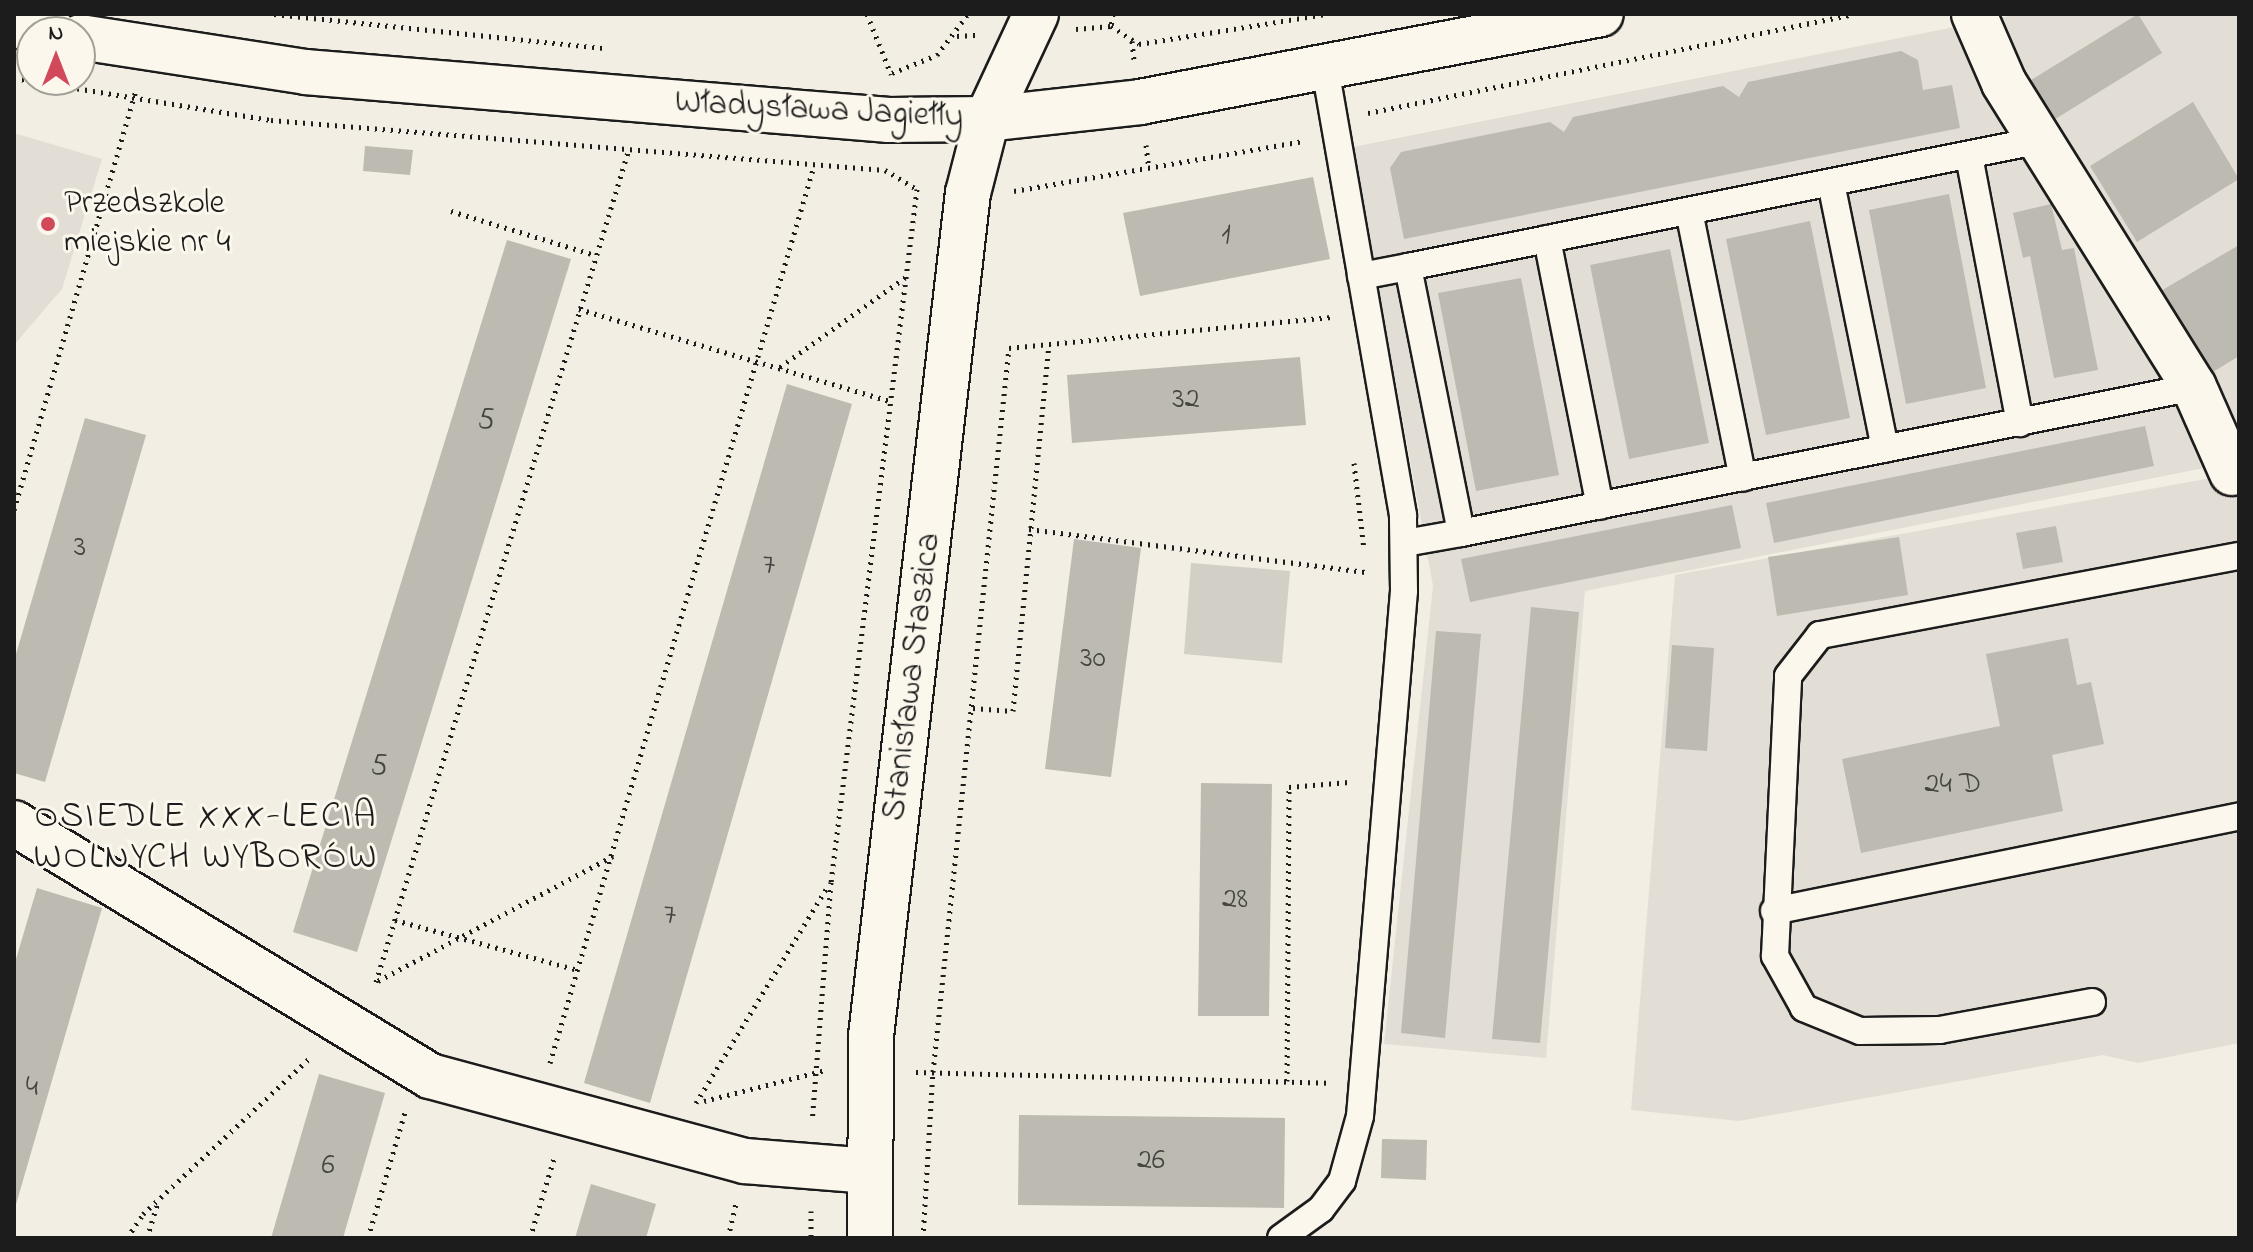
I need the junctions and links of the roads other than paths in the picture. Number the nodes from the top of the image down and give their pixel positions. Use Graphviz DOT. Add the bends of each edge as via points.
graph roads {
  1 [pos="1036,14"];
  2 [pos="1601,14"];
  3 [pos="1974,14"];
  4 [pos="96,39"];
  5 [pos="1325,68"];
  6 [pos="987,119"];
  7 [pos="2041,140"];
  8 [pos="1969,156"];
  9 [pos="1831,183"];
  10 [pos="1689,211"];
  11 [pos="1547,239"];
  12 [pos="1408,267"];
  13 [pos="1361,276"];
  14 [pos="2213,406"];
  15 [pos="2020,423"];
  16 [pos="1885,449"];
  17 [pos="1743,478"];
  18 [pos="2236,486"];
  19 [pos="1600,506"];
  20 [pos="1461,533"];
  21 [pos="1405,543"];
  22 [pos="2239,556"];
  23 [pos="2239,816"];
  24 [pos="14,823"];
  25 [pos="1774,911"];
  26 [pos="2092,1002"];
  27 [pos="870,1171"];
  28 [pos="870,1238"];
  29 [pos="1281,1238"];
  1 -- 6 [label="street, Stanisława Staszica"];
  2 -- 5 [label="street, Władysława Jagiełły"];
  3 -- 7 [label="street"];
  4 -- 6 [label="street, Władysława Jagiełły" via="320,73 889,120"];
  5 -- 6 [label="street, Władysława Jagiełły" via="1140,102"];
  5 -- 13 [label="lane"];
  6 -- 27 [label="street, Stanisława Staszica" via="968,193 870,1072"];
  7 -- 8 [label="lane"];
  7 -- 14 [label="street"];
  8 -- 9 [label="lane"];
  8 -- 15 [label="lane"];
  9 -- 10 [label="lane"];
  9 -- 16 [label="lane"];
  10 -- 11 [label="lane"];
  10 -- 17 [label="lane"];
  11 -- 12 [label="lane"];
  11 -- 19 [label="lane"];
  12 -- 13 [label="lane"];
  12 -- 20 [label="lane"];
  13 -- 21 [label="lane"];
  14 -- 15 [label="lane"];
  14 -- 18 [label="street"];
  15 -- 16 [label="lane"];
  16 -- 17 [label="lane"];
  17 -- 19 [label="lane"];
  19 -- 20 [label="lane"];
  20 -- 21 [label="lane"];
  21 -- 29 [label="lane" via="1363,1084 1342,1181 1321,1209"];
  22 -- 25 [label="lane" via="1820,635 1788,676"];
  23 -- 25 [label="lane"];
  24 -- 27 [label="street" via="418,1069 552,1111 745,1161"];
  25 -- 26 [label="lane" via="1775,956 1804,1008 1860,1031 1940,1030"];
  27 -- 28 [label="street, Stanisława Staszica"];
}
